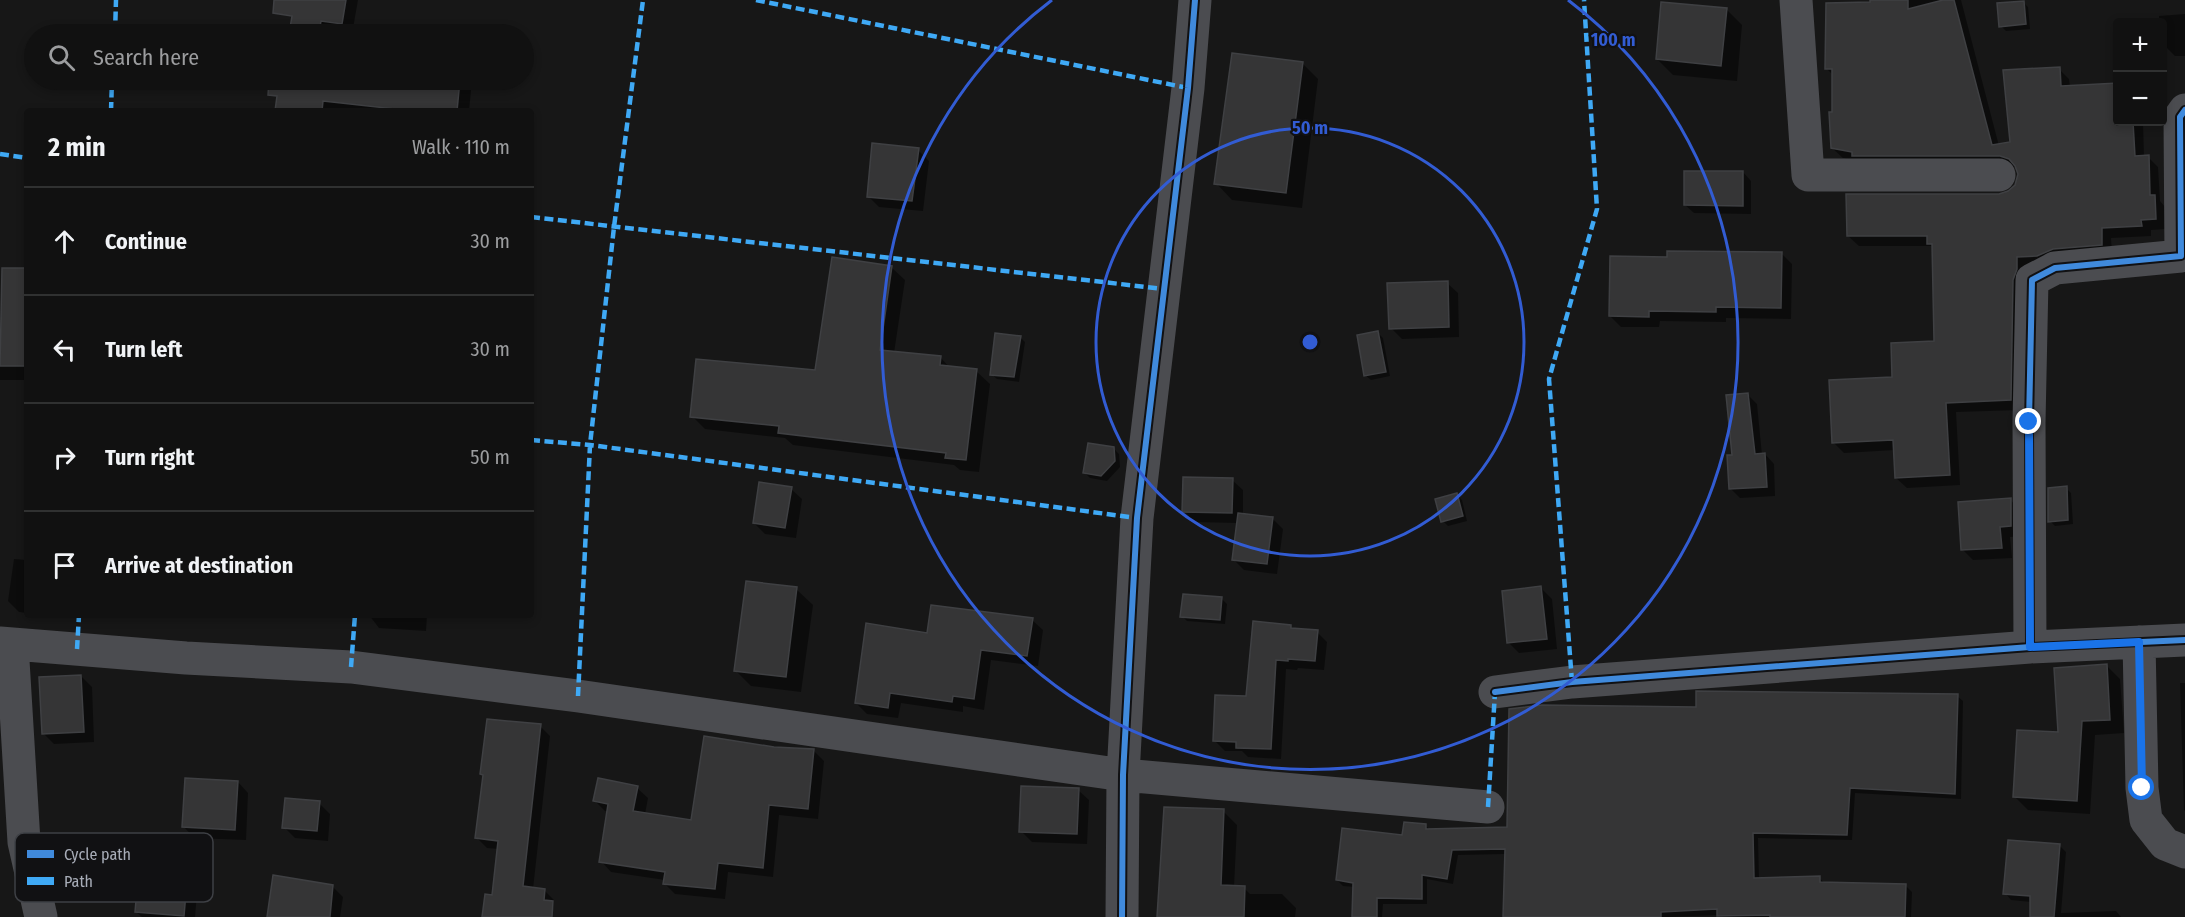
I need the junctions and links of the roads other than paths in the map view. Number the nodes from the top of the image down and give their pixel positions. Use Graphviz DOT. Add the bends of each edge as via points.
graph roads {
  1 [pos="1195,0"];
  2 [pos="1796,0"];
  3 [pos="2185,110"];
  4 [pos="1999,176"];
  5 [pos="2185,640"];
  6 [pos="2139,642"];
  7 [pos="6,644"];
  8 [pos="2030,647"];
  9 [pos="1495,692"];
  10 [pos="1123,775"];
  11 [pos="1488,807"];
  12 [pos="12,841"];
  13 [pos="2185,852"];
  14 [pos="35,902"];
  15 [pos="41,917"];
  16 [pos="1122,917"];
  1 -- 10 [label="street" via="1137,518"];
  2 -- 4 [label="street" via="1808,176"];
  3 -- 8 [label="street" via="2180,117 2181,256 2055,268 2032,280"];
  5 -- 6 [label="street"];
  6 -- 8 [label="street"];
  6 -- 13 [label="street" via="2146,820 2165,843"];
  7 -- 10 [label="street" via="351,667"];
  7 -- 12 [label="street"];
  8 -- 9 [label="street" via="1572,682"];
  10 -- 11 [label="street"];
  10 -- 16 [label="street"];
  14 -- 15 [label="street"];
}
